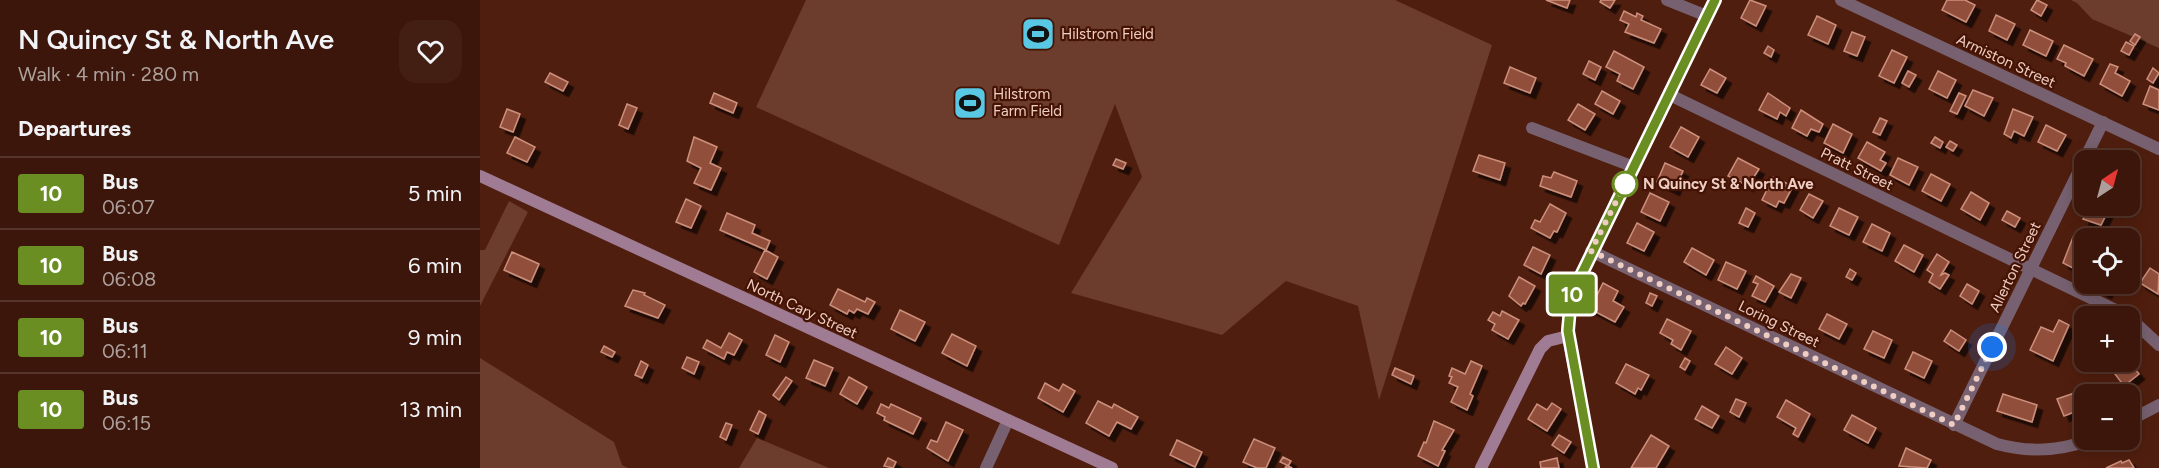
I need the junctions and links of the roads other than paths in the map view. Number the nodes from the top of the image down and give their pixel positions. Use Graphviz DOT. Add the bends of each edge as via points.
graph roads {
  1 [pos="1667,0"];
  2 [pos="1715,0"];
  3 [pos="1841,0"];
  4 [pos="1707,16"];
  5 [pos="1670,95"];
  6 [pos="2103,122"];
  7 [pos="1532,128"];
  8 [pos="2159,149"];
  9 [pos="1634,167"];
  10 [pos="480,176"];
  11 [pos="1591,251"];
  12 [pos="2030,269"];
  13 [pos="2106,306"];
  14 [pos="2140,327"];
  15 [pos="1568,336"];
  16 [pos="2159,345"];
  17 [pos="2159,405"];
  18 [pos="2140,415"];
  19 [pos="1008,420"];
  20 [pos="1954,425"];
  21 [pos="2074,444"];
  22 [pos="986,468"];
  23 [pos="1112,468"];
  24 [pos="1481,468"];
  25 [pos="1593,468"];
  1 -- 4 [label="street"];
  2 -- 4 [label="main road"];
  3 -- 6 [label="street, Armiston Street"];
  4 -- 5 [label="main road"];
  5 -- 9 [label="main road"];
  5 -- 12 [label="street, Pratt Street"];
  6 -- 8 [label="street, Armiston Street"];
  6 -- 12 [label="street, Allerton Street"];
  7 -- 9 [label="street"];
  9 -- 11 [label="main road"];
  10 -- 19 [label="main road, North Cary Street"];
  11 -- 15 [label="main road" via="1571,296"];
  11 -- 20 [label="street, Loring Street"];
  12 -- 13 [label="street, Pratt Street"];
  12 -- 20 [label="street, Allerton Street"];
  14 -- 16 [label="street, Pratt Street"];
  15 -- 24 [label="main road" via="1548,341 1540,349"];
  15 -- 25 [label="main road"];
  17 -- 18 [label="street"];
  19 -- 22 [label="street"];
  19 -- 23 [label="main road, North Cary Street"];
  20 -- 21 [label="street, Loring Street" via="1998,444 2029,450"];
}
